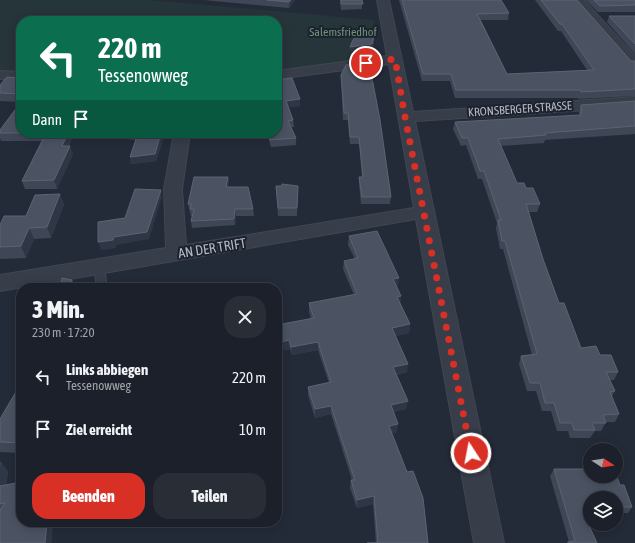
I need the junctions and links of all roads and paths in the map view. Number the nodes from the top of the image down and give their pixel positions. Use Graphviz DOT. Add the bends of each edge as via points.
graph roads {
  1 [pos="383,0"];
  2 [pos="578,0"];
  3 [pos="593,18"];
  4 [pos="607,18"];
  5 [pos="395,59"];
  6 [pos="635,64"];
  7 [pos="282,74"];
  8 [pos="0,75"];
  9 [pos="16,76"];
  10 [pos="635,102"];
  11 [pos="405,117"];
  12 [pos="181,138"];
  13 [pos="424,212"];
  14 [pos="176,254"];
  15 [pos="99,267"];
  16 [pos="0,283"];
  17 [pos="101,283"];
  18 [pos="489,543"];
  1 -- 5 [label="street"];
  2 -- 3 [label="street"];
  3 -- 4 [label="street"];
  3 -- 6 [label="street"];
  5 -- 7 [label="street"];
  5 -- 11 [label="street"];
  8 -- 9 [label="street"];
  10 -- 11 [label="street, KRONSBERGER STRASSE"];
  11 -- 13 [label="street"];
  12 -- 14 [label="street" via="173,190"];
  13 -- 14 [label="street, AN DER TRIFT"];
  13 -- 18 [label="street"];
  14 -- 15 [label="street, AN DER TRIFT"];
  15 -- 16 [label="street, AN DER TRIFT"];
  15 -- 17 [label="lane"];
}
